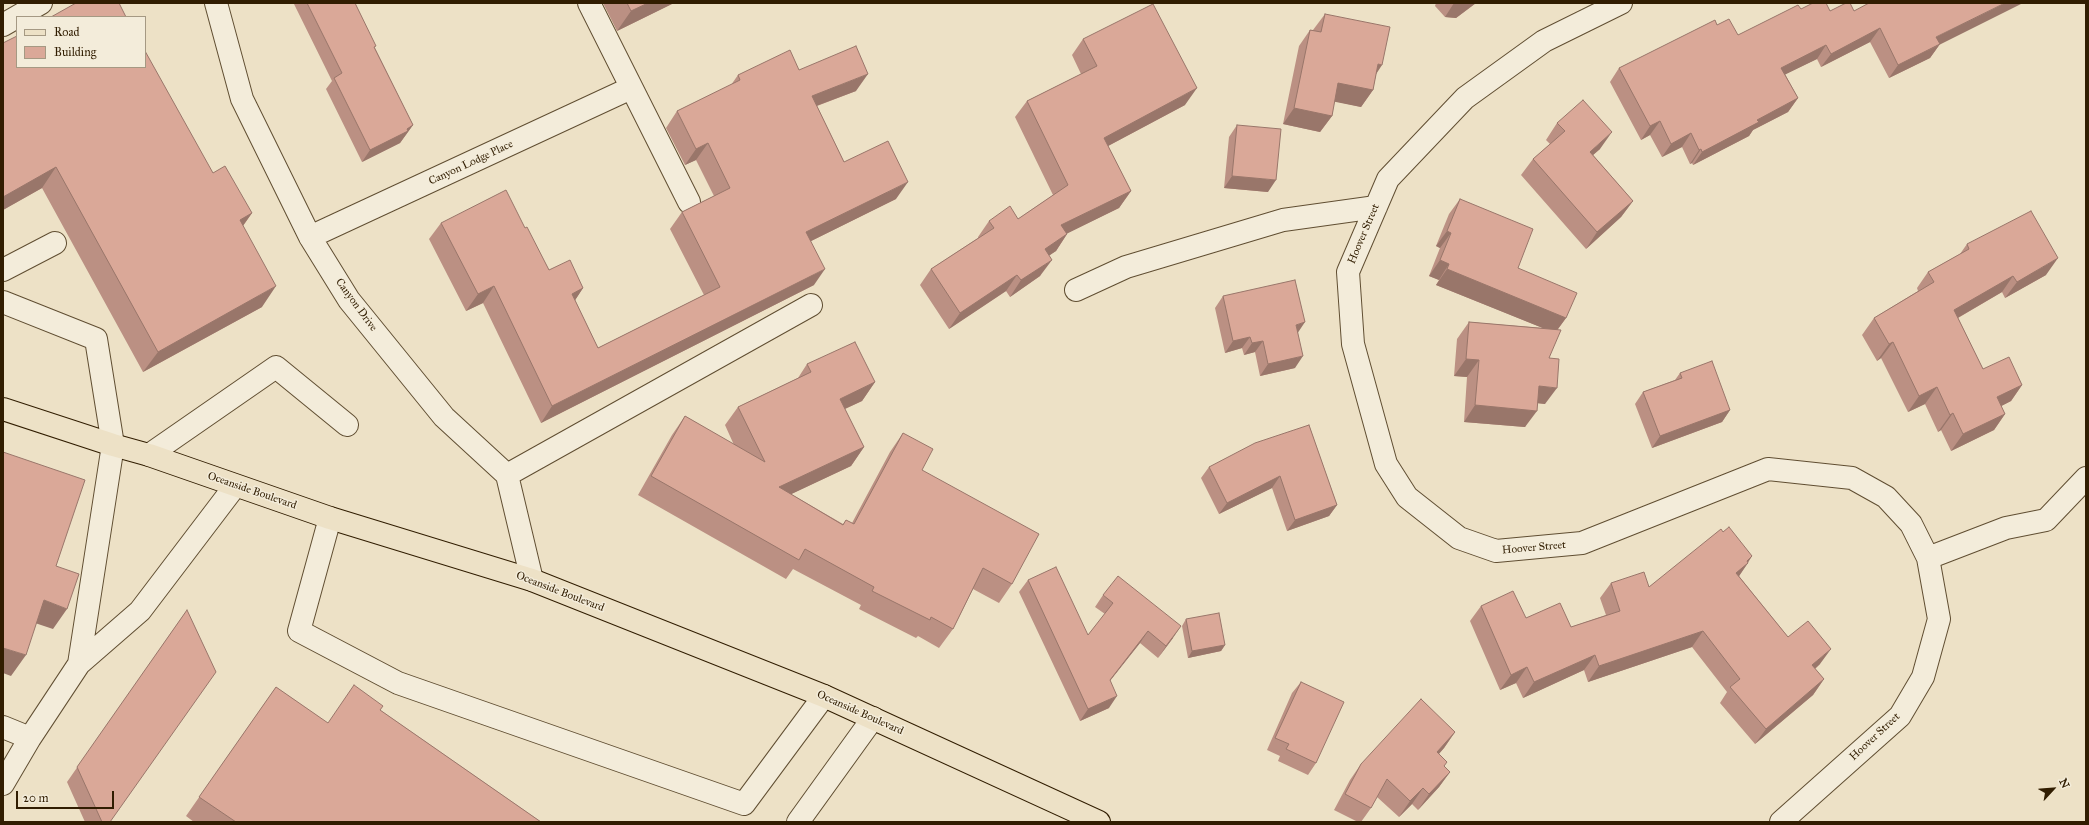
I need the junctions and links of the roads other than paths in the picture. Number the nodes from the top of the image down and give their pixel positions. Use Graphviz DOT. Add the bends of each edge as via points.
graph roads {
  1 [pos="41,3"];
  2 [pos="216,3"];
  3 [pos="589,3"];
  4 [pos="1621,3"];
  5 [pos="19,16"];
  6 [pos="16,17"];
  7 [pos="3,25"];
  8 [pos="631,88"];
  9 [pos="689,202"];
  10 [pos="1376,207"];
  11 [pos="310,237"];
  12 [pos="55,243"];
  13 [pos="3,270"];
  14 [pos="1076,290"];
  15 [pos="3,302"];
  16 [pos="811,304"];
  17 [pos="3,409"];
  18 [pos="347,424"];
  19 [pos="113,445"];
  20 [pos="149,455"];
  21 [pos="507,475"];
  22 [pos="2086,478"];
  23 [pos="235,486"];
  24 [pos="330,518"];
  25 [pos="1928,558"];
  26 [pos="532,580"];
  27 [pos="79,664"];
  28 [pos="824,696"];
  29 [pos="873,718"];
  30 [pos="3,727"];
  31 [pos="30,738"];
  32 [pos="3,784"];
  33 [pos="798,822"];
  34 [pos="1099,822"];
  35 [pos="1781,822"];
  1 -- 5 [label="street"];
  2 -- 11 [label="street, Canyon Drive" via="242,99"];
  3 -- 8 [label="street"];
  4 -- 10 [label="street, Hoover Street" via="1544,40 1465,98 1388,179"];
  6 -- 7 [label="street"];
  8 -- 9 [label="street"];
  8 -- 11 [label="street, Canyon Lodge Place"];
  10 -- 14 [label="street" via="1283,220 1126,267"];
  10 -- 25 [label="street, Hoover Street" via="1348,272 1353,344 1386,464 1407,497 1459,538 1496,551 1582,543 1768,469 1852,478 1886,497 1911,524"];
  11 -- 21 [label="street, Canyon Drive" via="349,300 444,417"];
  12 -- 13 [label="street"];
  15 -- 19 [label="street" via="96,339"];
  16 -- 21 [label="street"];
  17 -- 19 [label="main road, Oceanside Boulevard"];
  18 -- 20 [label="street" via="276,367"];
  19 -- 20 [label="main road, Oceanside Boulevard"];
  19 -- 27 [label="street"];
  20 -- 23 [label="main road, Oceanside Boulevard"];
  21 -- 26 [label="street"];
  22 -- 25 [label="street" via="2046,520 2006,528"];
  23 -- 24 [label="main road, Oceanside Boulevard"];
  23 -- 27 [label="street" via="140,611"];
  24 -- 26 [label="main road, Oceanside Boulevard"];
  24 -- 28 [label="street" via="299,631 398,683 744,804"];
  25 -- 35 [label="street, Hoover Street" via="1939,619 1923,677 1900,716"];
  26 -- 28 [label="main road, Oceanside Boulevard"];
  27 -- 31 [label="street"];
  28 -- 29 [label="main road, Oceanside Boulevard"];
  29 -- 33 [label="street"];
  29 -- 34 [label="main road, Oceanside Boulevard"];
  30 -- 31 [label="street"];
  31 -- 32 [label="street"];
}
